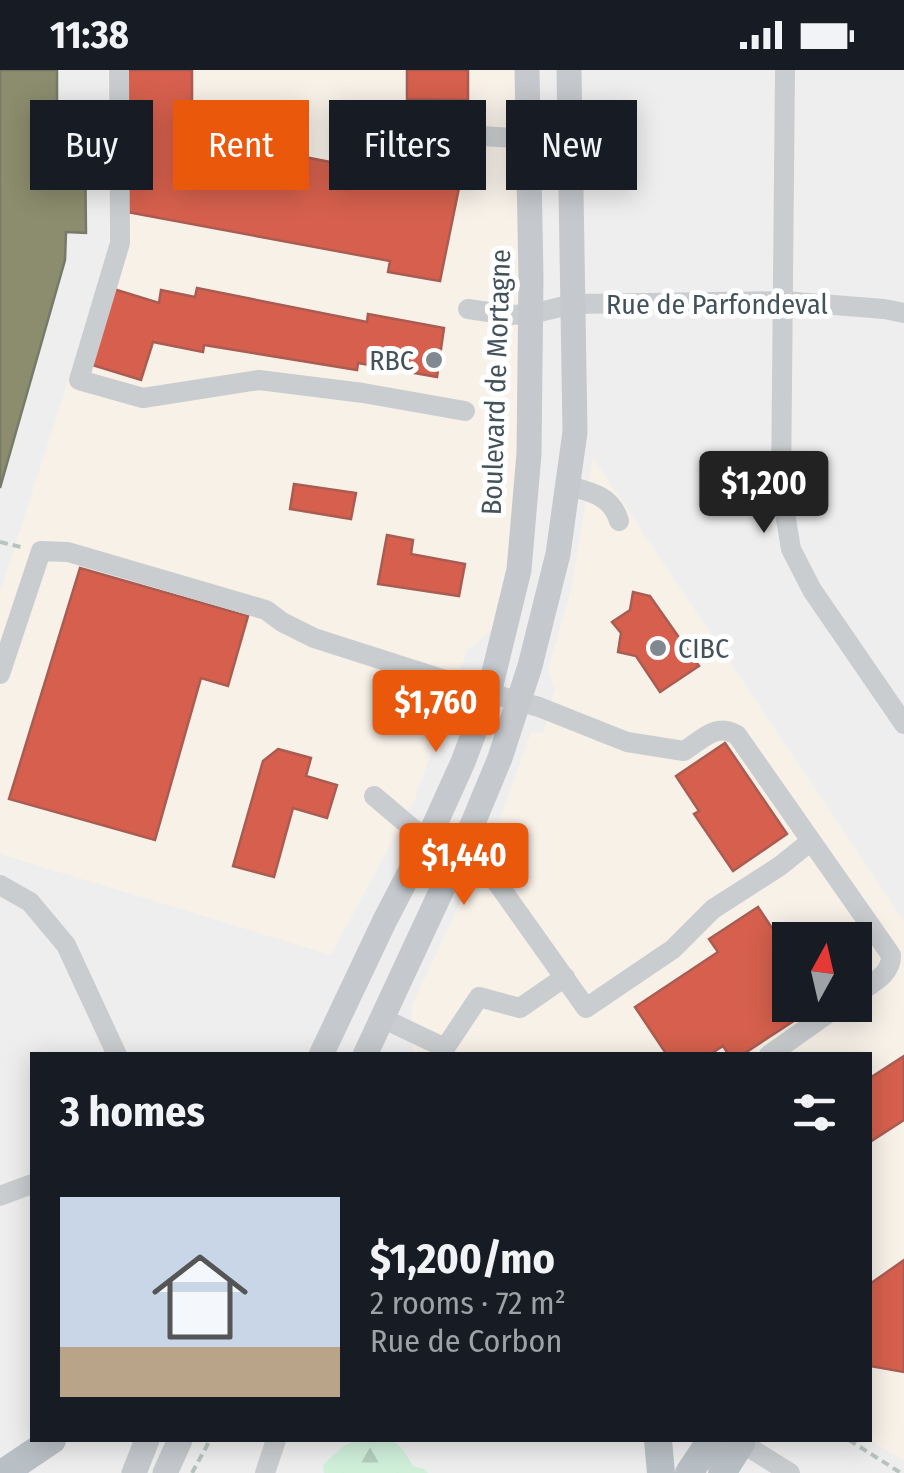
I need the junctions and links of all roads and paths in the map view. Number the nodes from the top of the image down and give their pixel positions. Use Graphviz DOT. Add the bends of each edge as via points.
graph roads {
  1 [pos="119,70"];
  2 [pos="528,70"];
  3 [pos="570,70"];
  4 [pos="785,70"];
  5 [pos="528,100"];
  6 [pos="529,190"];
  7 [pos="784,301"];
  8 [pos="573,304"];
  9 [pos="468,309"];
  10 [pos="531,314"];
  11 [pos="904,314"];
  12 [pos="465,411"];
  13 [pos="569,486"];
  14 [pos="619,521"];
  15 [pos="0,674"];
  16 [pos="488,693"];
  17 [pos="520,701"];
  18 [pos="904,724"];
  19 [pos="374,796"];
  20 [pos="428,838"];
  21 [pos="811,841"];
  22 [pos="458,855"];
  23 [pos="0,885"];
  24 [pos="868,922"];
  25 [pos="872,927"];
  26 [pos="565,977"];
  27 [pos="872,982"];
  28 [pos="382,1018"];
  29 [pos="816,1022"];
  30 [pos="117,1052"];
  31 [pos="323,1052"];
  32 [pos="366,1052"];
  33 [pos="773,1052"];
  34 [pos="30,1185"];
  35 [pos="0,1196"];
  36 [pos="49,1442"];
  37 [pos="147,1442"];
  38 [pos="179,1442"];
  39 [pos="209,1442"];
  40 [pos="275,1442"];
  41 [pos="658,1442"];
  42 [pos="710,1442"];
  43 [pos="738,1442"];
  44 [pos="741,1442"];
  45 [pos="852,1442"];
  46 [pos="3,1473"];
  47 [pos="134,1473"];
  48 [pos="165,1473"];
  49 [pos="192,1473"];
  50 [pos="265,1473"];
  51 [pos="662,1473"];
  52 [pos="690,1473"];
  53 [pos="722,1473"];
  54 [pos="790,1473"];
  55 [pos="902,1473"];
  1 -- 12 [label="street" via="120,244 79,380 143,398 260,380"];
  2 -- 5 [label="main road, Boulevard de Mortagne"];
  3 -- 8 [label="main road"];
  4 -- 7 [label="street"];
  6 -- 10 [label="main road, Boulevard de Mortagne"];
  7 -- 8 [label="street, Rue de Parfondeval"];
  7 -- 11 [label="street, Rue de Parfondeval"];
  7 -- 18 [label="street" via="781,489 791,549"];
  8 -- 10 [label="street, Rue de Parfondeval"];
  8 -- 13 [label="main road"];
  9 -- 10 [label="street, Rue de Parfondeval"];
  10 -- 16 [label="main road, Boulevard de Mortagne" via="519,570"];
  13 -- 14 [label="street" via="601,495"];
  13 -- 17 [label="main road"];
  15 -- 16 [label="street" via="41,552 68,552 266,610 314,638"];
  16 -- 17 [label="street"];
  16 -- 20 [label="main road, Boulevard de Mortagne"];
  17 -- 21 [label="street" via="627,742 676,751 728,729"];
  17 -- 22 [label="main road"];
  19 -- 20 [label="street"];
  20 -- 22 [label="street"];
  20 -- 31 [label="main road, Boulevard de Mortagne"];
  21 -- 24 [label="street"];
  21 -- 26 [label="street" via="586,1008"];
  22 -- 26 [label="street" via="495,880"];
  22 -- 28 [label="main road"];
  23 -- 30 [label="street" via="30,902 66,945"];
  25 -- 27 [label="street" via="891,954 891,967"];
  26 -- 28 [label="street" via="520,1008 479,997 445,1048"];
  28 -- 32 [label="main road"];
  29 -- 33 [label="street"];
  34 -- 35 [label="street"];
  36 -- 46 [label="highway"];
  37 -- 47 [label="main road"];
  38 -- 48 [label="main road"];
  39 -- 49 [label="path"];
  40 -- 50 [label="street"];
  41 -- 51 [label="highway"];
  42 -- 52 [label="highway"];
  43 -- 53 [label="highway"];
  44 -- 54 [label="street"];
  45 -- 55 [label="path"];
}
